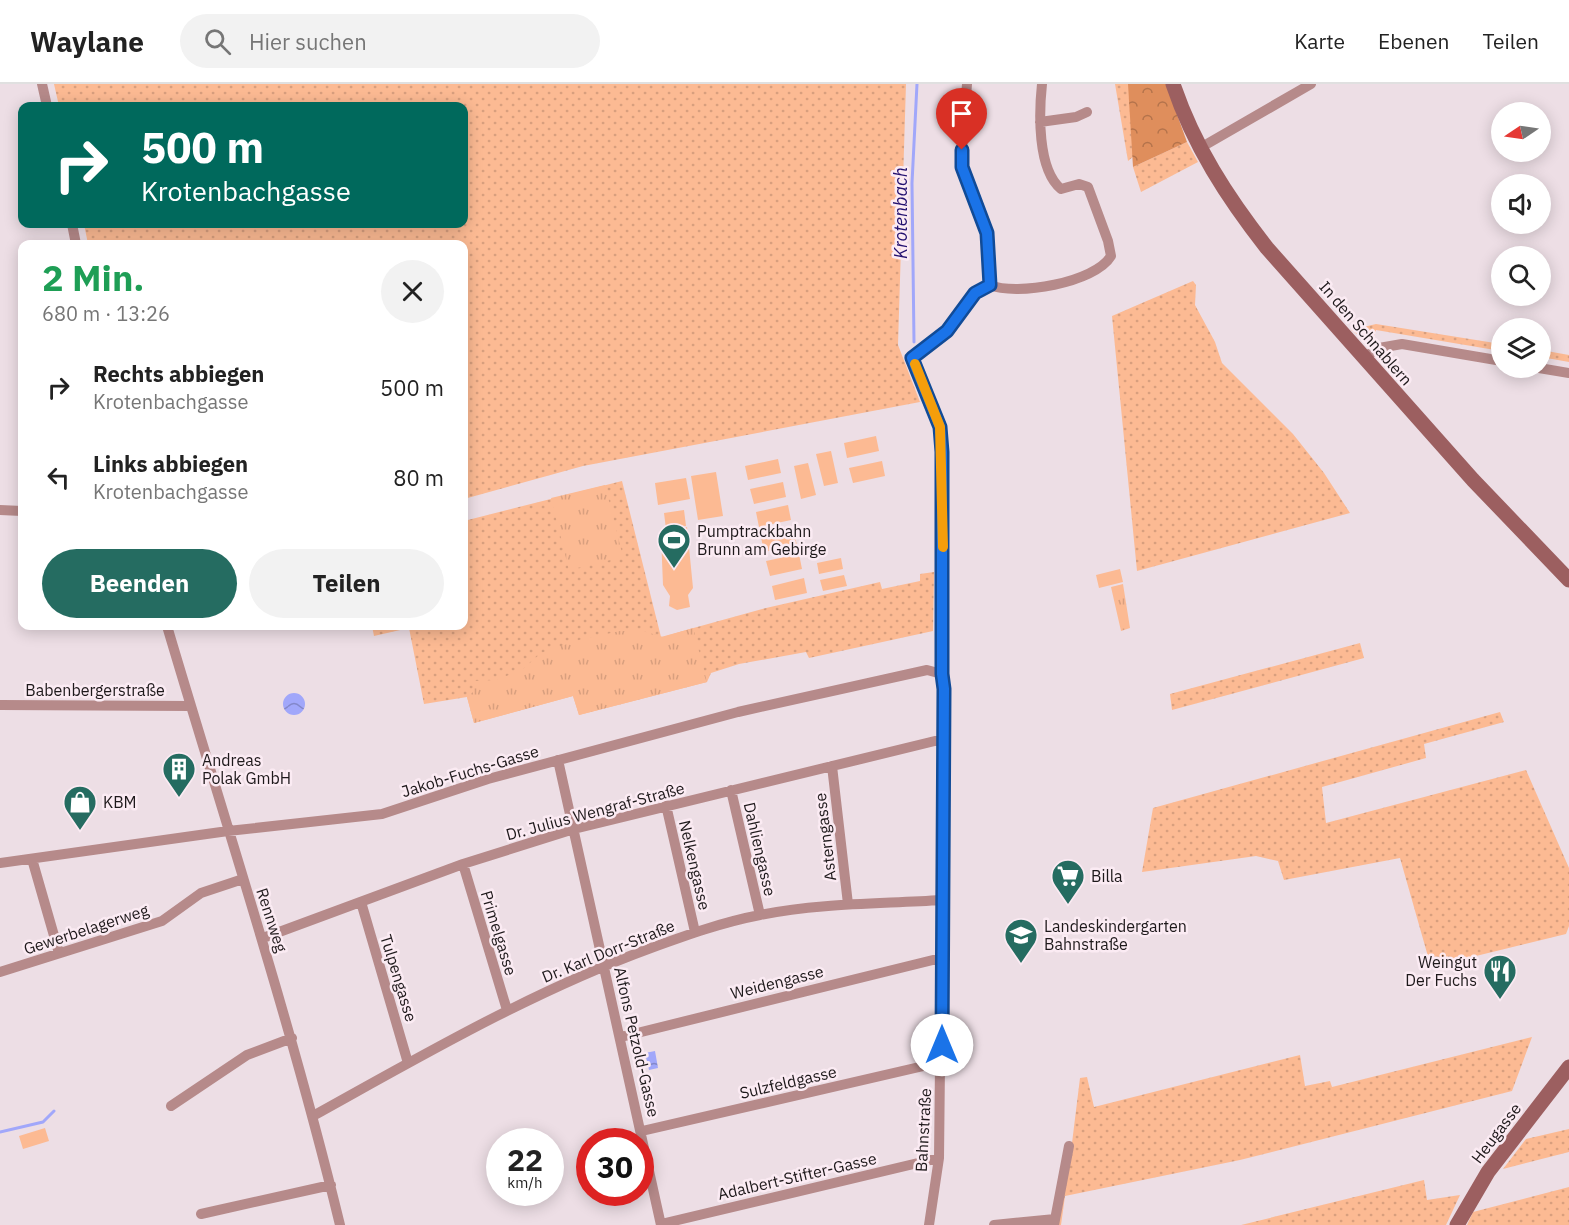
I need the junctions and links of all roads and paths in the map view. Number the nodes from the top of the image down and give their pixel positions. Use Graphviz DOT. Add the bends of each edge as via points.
graph roads {
  1 [pos="42,84"];
  2 [pos="967,84"];
  3 [pos="1042,84"];
  4 [pos="1173,84"];
  5 [pos="1311,84"];
  6 [pos="45,102"];
  7 [pos="1087,112"];
  8 [pos="1040,122"];
  9 [pos="1200,148"];
  10 [pos="990,285"];
  11 [pos="1363,358"];
  12 [pos="1491,359"];
  13 [pos="1551,370"];
  14 [pos="1569,373"];
  15 [pos="0,510"];
  16 [pos="18,511"];
  17 [pos="1569,580"];
  18 [pos="168,630"];
  19 [pos="942,674"];
  20 [pos="0,705"];
  21 [pos="190,706"];
  22 [pos="943,739"];
  23 [pos="558,760"];
  24 [pos="832,766"];
  25 [pos="730,790"];
  26 [pos="666,805"];
  27 [pos="574,829"];
  28 [pos="228,831"];
  29 [pos="32,859"];
  30 [pos="0,863"];
  31 [pos="463,864"];
  32 [pos="243,879"];
  33 [pos="941,900"];
  34 [pos="361,902"];
  35 [pos="848,904"];
  36 [pos="760,915"];
  37 [pos="695,932"];
  38 [pos="262,938"];
  39 [pos="59,953"];
  40 [pos="941,958"];
  41 [pos="604,965"];
  42 [pos="0,972"];
  43 [pos="507,1010"];
  44 [pos="621,1037"];
  45 [pos="292,1038"];
  46 [pos="941,1062"];
  47 [pos="408,1063"];
  48 [pos="1569,1067"];
  49 [pos="171,1106"];
  50 [pos="313,1116"];
  51 [pos="641,1128"];
  52 [pos="654,1128"];
  53 [pos="1069,1146"];
  54 [pos="939,1158"];
  55 [pos="330,1185"];
  56 [pos="654,1190"];
  57 [pos="201,1214"];
  58 [pos="1054,1222"];
  59 [pos="661,1224"];
  60 [pos="340,1225"];
  61 [pos="929,1225"];
  62 [pos="994,1225"];
  63 [pos="1457,1225"];
  1 -- 6 [label="street"];
  2 -- 10 [label="street" via="961,162 987,233"];
  3 -- 8 [label="street"];
  4 -- 9 [label="street, In den Schnablern"];
  5 -- 9 [label="street"];
  7 -- 8 [label="street"];
  8 -- 10 [label="street" via="1044,155 1057,186 1088,187 1111,256 1106,263 1068,284"];
  9 -- 11 [label="street, In den Schnablern" via="1221,185 1267,248"];
  10 -- 19 [label="street, Bahnstraße" via="975,293 947,331 912,358 940,427"];
  11 -- 12 [label="street" via="1379,348 1402,344"];
  11 -- 17 [label="street, In den Schnablern"];
  13 -- 14 [label="street"];
  15 -- 16 [label="street"];
  18 -- 21 [label="street, Rennweg"];
  19 -- 22 [label="street, Bahnstraße"];
  19 -- 23 [label="street, Jakob-Fuchs-Gasse" via="927,670 749,709"];
  20 -- 21 [label="street, Babenbergerstraße"];
  21 -- 28 [label="street, Rennweg"];
  22 -- 24 [label="street, Dr. Julius Wengraf-Straße"];
  22 -- 33 [label="street, Bahnstraße"];
  23 -- 27 [label="street, Alfons Petzold-Gasse"];
  23 -- 28 [label="street, Jakob-Fuchs-Gasse" via="382,814"];
  24 -- 25 [label="street, Dr. Julius Wengraf-Straße"];
  24 -- 35 [label="street, Asterngasse"];
  25 -- 26 [label="street, Dr. Julius Wengraf-Straße"];
  25 -- 36 [label="street, Dahliengasse"];
  26 -- 27 [label="street, Dr. Julius Wengraf-Straße"];
  26 -- 37 [label="street, Nelkengasse"];
  27 -- 31 [label="street, Dr. Julius Wengraf-Straße"];
  27 -- 41 [label="street, Alfons Petzold-Gasse"];
  28 -- 29 [label="street, Jakob-Fuchs-Gasse"];
  28 -- 32 [label="street, Rennweg"];
  29 -- 30 [label="street, Jakob-Fuchs-Gasse"];
  29 -- 39 [label="street"];
  31 -- 34 [label="street, Dr. Julius Wengraf-Straße"];
  31 -- 43 [label="street, Primelgasse"];
  32 -- 38 [label="street, Rennweg"];
  32 -- 39 [label="street, Gewerbelagerweg" via="201,893 162,921"];
  33 -- 35 [label="street, Dr. Karl Dorr-Straße"];
  33 -- 40 [label="street, Bahnstraße"];
  34 -- 38 [label="street, Dr. Julius Wengraf-Straße"];
  34 -- 47 [label="street, Tulpengasse"];
  35 -- 36 [label="street, Dr. Karl Dorr-Straße"];
  36 -- 37 [label="street, Dr. Karl Dorr-Straße"];
  37 -- 41 [label="street, Dr. Karl Dorr-Straße"];
  38 -- 45 [label="street, Rennweg"];
  39 -- 42 [label="street, Gewerbelagerweg"];
  40 -- 44 [label="street, Weidengasse"];
  40 -- 46 [label="street, Bahnstraße"];
  41 -- 43 [label="street, Dr. Karl Dorr-Straße"];
  41 -- 44 [label="street, Alfons Petzold-Gasse"];
  43 -- 47 [label="street, Dr. Karl Dorr-Straße"];
  44 -- 51 [label="street, Alfons Petzold-Gasse"];
  45 -- 49 [label="street" via="247,1055"];
  45 -- 50 [label="street, Rennweg"];
  46 -- 52 [label="street, Sulzfeldgasse"];
  46 -- 54 [label="street, Bahnstraße"];
  47 -- 50 [label="street, Dr. Karl Dorr-Straße"];
  48 -- 63 [label="street, Heugasse" via="1488,1172"];
  50 -- 55 [label="street, Rennweg"];
  53 -- 58 [label="street"];
  54 -- 59 [label="street, Adalbert-Stifter-Gasse"];
  54 -- 61 [label="street, Bahnstraße"];
  55 -- 57 [label="street"];
  55 -- 60 [label="street, Rennweg"];
  56 -- 59 [label="street, Alfons Petzold-Gasse"];
  58 -- 62 [label="street"];
}
